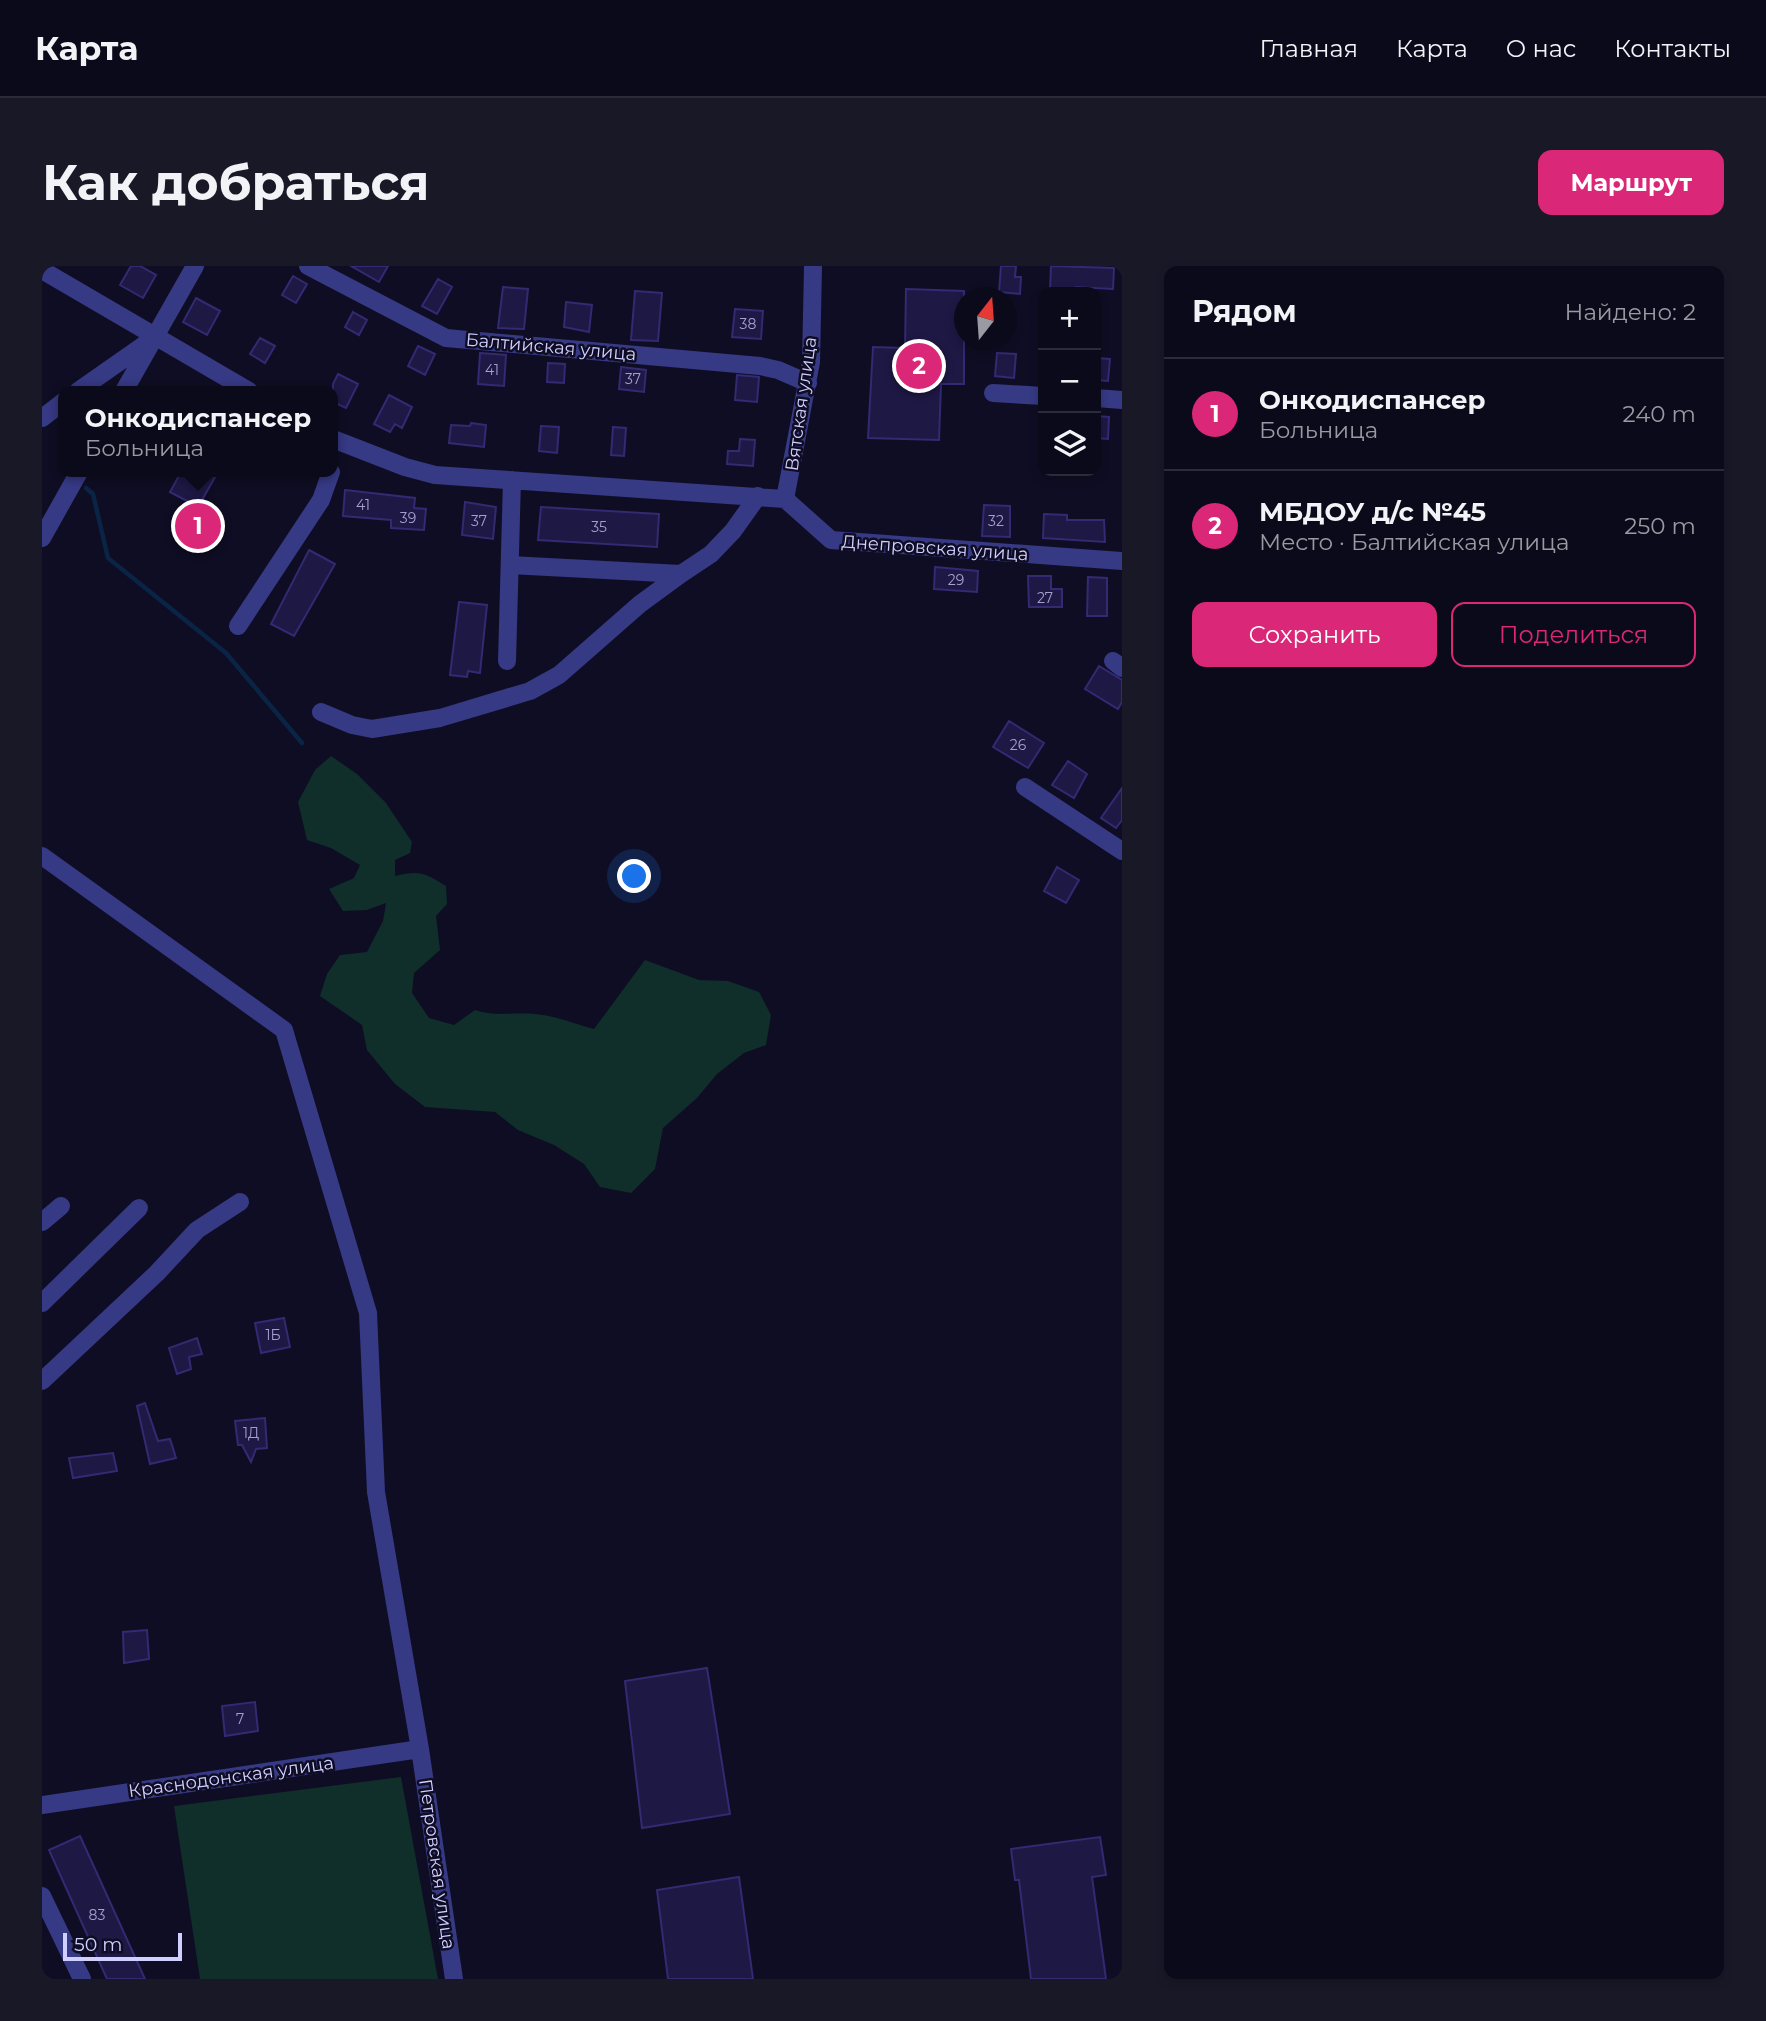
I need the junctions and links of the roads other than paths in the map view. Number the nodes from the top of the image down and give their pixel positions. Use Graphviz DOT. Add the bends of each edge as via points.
graph roads {
  1 [pos="195,266"];
  2 [pos="308,266"];
  3 [pos="813,266"];
  4 [pos="42,270"];
  5 [pos="154,338"];
  6 [pos="808,383"];
  7 [pos="85,386"];
  8 [pos="127,386"];
  9 [pos="239,386"];
  10 [pos="993,393"];
  11 [pos="1038,396"];
  12 [pos="1101,398"];
  13 [pos="1122,400"];
  14 [pos="58,406"];
  15 [pos="42,418"];
  16 [pos="338,441"];
  17 [pos="76,477"];
  18 [pos="329,477"];
  19 [pos="512,480"];
  20 [pos="758,496"];
  21 [pos="785,499"];
  22 [pos="42,538"];
  23 [pos="1122,561"];
  24 [pos="510,565"];
  25 [pos="681,574"];
  26 [pos="238,626"];
  27 [pos="508,661"];
  28 [pos="321,712"];
  29 [pos="1025,787"];
  30 [pos="1122,851"];
  31 [pos="42,856"];
  32 [pos="240,1202"];
  33 [pos="61,1206"];
  34 [pos="139,1208"];
  35 [pos="42,1222"];
  36 [pos="42,1303"];
  37 [pos="42,1381"];
  38 [pos="420,1749"];
  39 [pos="42,1805"];
  40 [pos="42,1896"];
  41 [pos="82,1979"];
  42 [pos="454,1979"];
  1 -- 5 [label="street"];
  2 -- 6 [label="street, Балтийская улица" via="446,338 760,366"];
  3 -- 6 [label="street, Вятская улица"];
  4 -- 5 [label="street"];
  5 -- 7 [label="street"];
  5 -- 8 [label="street"];
  5 -- 9 [label="street"];
  6 -- 21 [label="street, Вятская улица"];
  10 -- 11 [label="street"];
  12 -- 13 [label="street"];
  14 -- 15 [label="street"];
  16 -- 19 [label="street" via="435,475"];
  17 -- 22 [label="street"];
  18 -- 26 [label="street" via="321,500"];
  19 -- 20 [label="street"];
  19 -- 24 [label="street"];
  20 -- 21 [label="street"];
  20 -- 25 [label="street" via="711,554"];
  21 -- 23 [label="street, Днепровская улица" via="831,540"];
  24 -- 25 [label="street"];
  24 -- 27 [label="street"];
  25 -- 28 [label="street" via="559,675 530,691 440,718 372,729"];
  29 -- 30 [label="street"];
  31 -- 38 [label="street, Петровская улица" via="284,1030 368,1313 376,1492"];
  32 -- 37 [label="street" via="197,1230"];
  33 -- 35 [label="street"];
  34 -- 36 [label="street"];
  38 -- 39 [label="street, Краснодонская улица"];
  38 -- 42 [label="street, Петровская улица"];
  40 -- 41 [label="street"];
}
